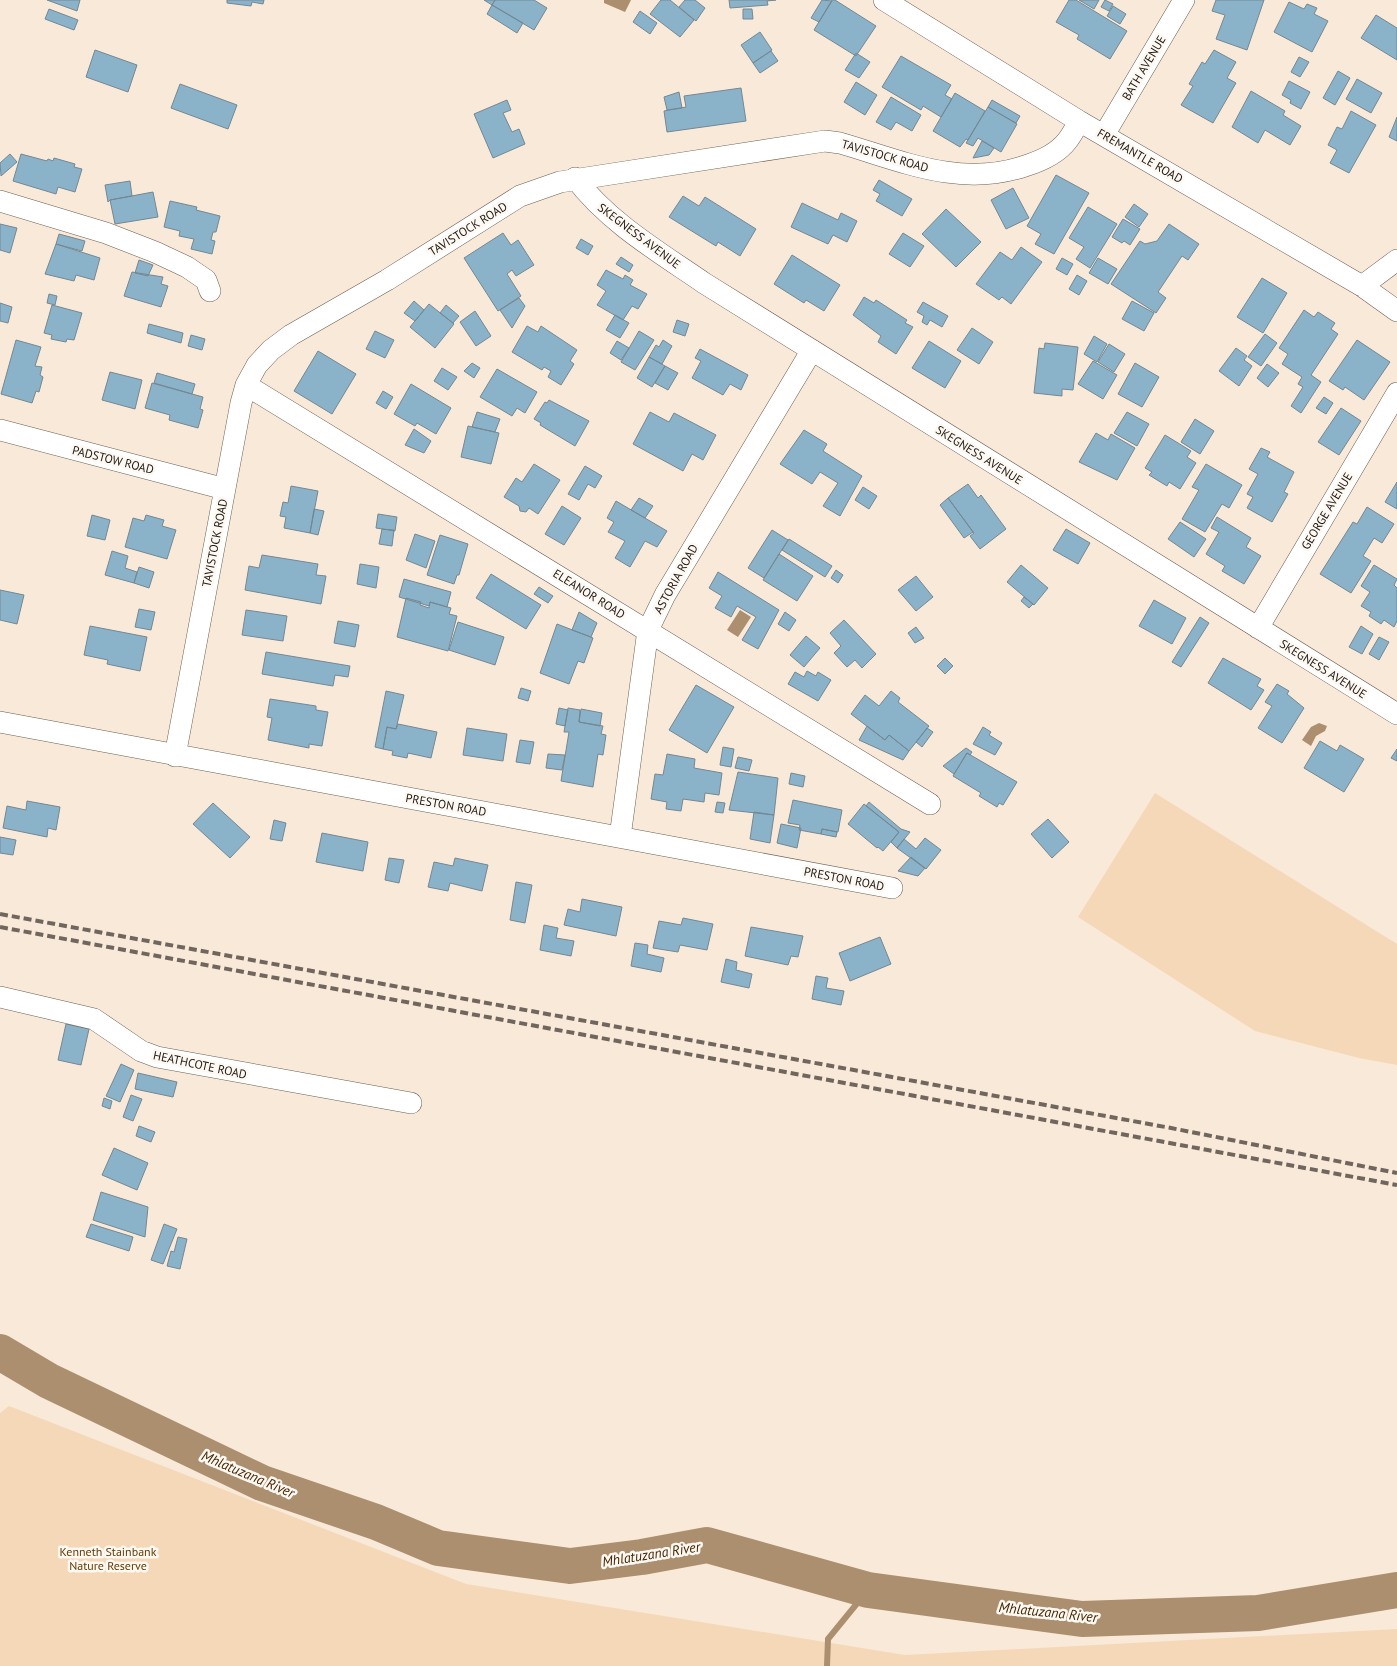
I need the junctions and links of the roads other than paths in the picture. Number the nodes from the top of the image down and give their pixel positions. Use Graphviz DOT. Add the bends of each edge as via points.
graph roads {
  1 [pos="884,0"];
  2 [pos="1184,0"];
  3 [pos="1079,121"];
  4 [pos="1104,135"];
  5 [pos="575,178"];
  6 [pos="0,201"];
  7 [pos="1397,260"];
  8 [pos="1362,286"];
  9 [pos="210,291"];
  10 [pos="1397,311"];
  11 [pos="812,350"];
  12 [pos="246,385"];
  13 [pos="1397,393"];
  14 [pos="0,430"];
  15 [pos="225,489"];
  16 [pos="1258,628"];
  17 [pos="648,630"];
  18 [pos="1397,714"];
  19 [pos="0,722"];
  20 [pos="175,756"];
  21 [pos="930,804"];
  22 [pos="620,837"];
  23 [pos="892,888"];
  24 [pos="0,997"];
  25 [pos="411,1103"];
  1 -- 3 [label="street, FREMANTLE ROAD"];
  2 -- 4 [label="street, BATH AVENUE"];
  3 -- 4 [label="street, FREMANTLE ROAD"];
  3 -- 5 [label="street, TAVISTOCK ROAD" via="1067,141 1043,160 980,176 939,172 840,142 825,141"];
  4 -- 8 [label="street, FREMANTLE ROAD"];
  5 -- 11 [label="street, SKEGNESS AVENUE" via="592,200 659,252"];
  5 -- 12 [label="street, TAVISTOCK ROAD" via="520,196 387,280 291,335 257,365"];
  6 -- 9 [label="street" via="106,233 155,252 206,280"];
  7 -- 8 [label="street"];
  8 -- 10 [label="street, FREMANTLE ROAD"];
  11 -- 16 [label="street, SKEGNESS AVENUE"];
  11 -- 17 [label="street, ASTORIA ROAD" via="665,595"];
  12 -- 15 [label="street, TAVISTOCK ROAD"];
  12 -- 17 [label="street, ELEANOR ROAD"];
  13 -- 16 [label="street, GEORGE AVENUE"];
  14 -- 15 [label="street, PADSTOW ROAD"];
  15 -- 20 [label="street, TAVISTOCK ROAD"];
  16 -- 18 [label="street, SKEGNESS AVENUE"];
  17 -- 21 [label="street, ELEANOR ROAD"];
  17 -- 22 [label="street, ASTORIA ROAD"];
  19 -- 20 [label="street, PRESTON ROAD"];
  20 -- 22 [label="street, PRESTON ROAD"];
  22 -- 23 [label="street, PRESTON ROAD"];
  24 -- 25 [label="street, HEATHCOTE ROAD" via="94,1019 141,1051 157,1057 203,1068"];
}
